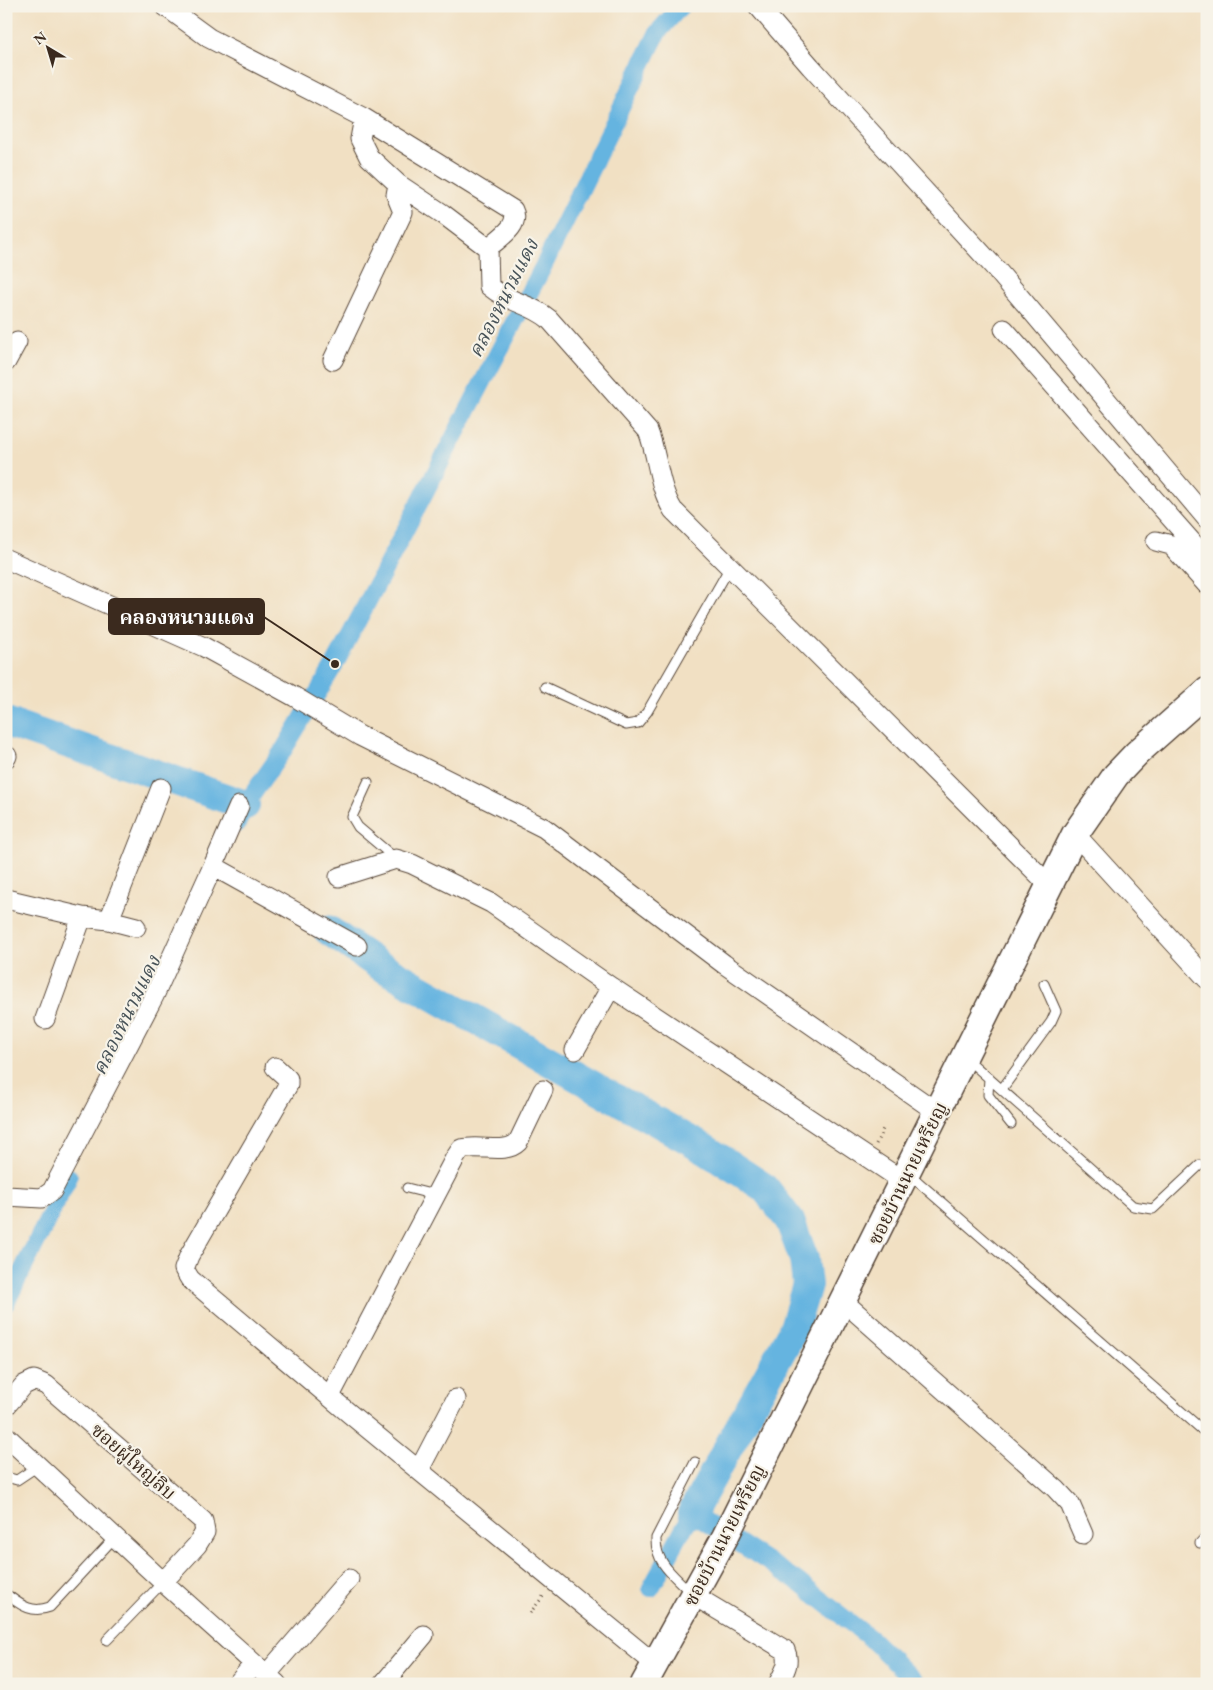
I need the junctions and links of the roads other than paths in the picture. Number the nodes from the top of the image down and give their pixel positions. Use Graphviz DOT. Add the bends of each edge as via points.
graph roads {
  1 [pos="164,6"];
  2 [pos="758,6"];
  3 [pos="364,118"];
  4 [pos="398,184"];
  5 [pos="488,248"];
  6 [pos="1004,329"];
  7 [pos="17,342"];
  8 [pos="333,360"];
  9 [pos="6,362"];
  10 [pos="1207,519"];
  11 [pos="1156,540"];
  12 [pos="6,559"];
  13 [pos="1207,559"];
  14 [pos="730,568"];
  15 [pos="1207,585"];
  16 [pos="545,687"];
  17 [pos="1207,691"];
  18 [pos="368,782"];
  19 [pos="161,788"];
  20 [pos="239,806"];
  21 [pos="1075,834"];
  22 [pos="396,859"];
  23 [pos="214,867"];
  24 [pos="339,877"];
  25 [pos="1050,886"];
  26 [pos="6,899"];
  27 [pos="82,917"];
  28 [pos="109,920"];
  29 [pos="136,927"];
  30 [pos="358,946"];
  31 [pos="1207,979"];
  32 [pos="1044,984"];
  33 [pos="611,987"];
  34 [pos="45,1019"];
  35 [pos="575,1050"];
  36 [pos="965,1056"];
  37 [pos="275,1067"];
  38 [pos="989,1078"];
  39 [pos="1002,1089"];
  40 [pos="543,1090"];
  41 [pos="937,1112"];
  42 [pos="1010,1124"];
  43 [pos="1200,1165"];
  44 [pos="905,1177"];
  45 [pos="407,1188"];
  46 [pos="435,1195"];
  47 [pos="6,1196"];
  48 [pos="844,1301"];
  49 [pos="330,1396"];
  50 [pos="456,1398"];
  51 [pos="6,1406"];
  52 [pos="1207,1434"];
  53 [pos="6,1436"];
  54 [pos="695,1462"];
  55 [pos="38,1466"];
  56 [pos="419,1470"];
  57 [pos="6,1477"];
  58 [pos="1083,1534"];
  59 [pos="1207,1535"];
  60 [pos="115,1538"];
  61 [pos="1200,1544"];
  62 [pos="350,1579"];
  63 [pos="163,1582"];
  64 [pos="6,1594"];
  65 [pos="693,1595"];
  66 [pos="424,1635"];
  67 [pos="107,1640"];
  68 [pos="266,1674"];
  69 [pos="650,1674"];
  70 [pos="237,1684"];
  71 [pos="383,1684"];
  72 [pos="778,1684"];
  1 -- 3 [label="street" via="209,38"];
  2 -- 10 [label="street" via="996,269"];
  3 -- 4 [label="street" via="360,139 369,157"];
  3 -- 5 [label="street" via="513,210 516,216 514,224"];
  4 -- 5 [label="street"];
  4 -- 8 [label="street" via="396,195 403,212"];
  5 -- 14 [label="street" via="489,286 503,297 537,309 549,319 648,430 666,499 672,510"];
  6 -- 13 [label="street"];
  7 -- 9 [label="street"];
  11 -- 15 [label="street" via="1170,545"];
  12 -- 41 [label="street" via="204,647 360,736 544,828 724,964"];
  14 -- 16 [label="lane" via="638,723 626,725"];
  14 -- 25 [label="street"];
  17 -- 21 [label="street, ซอยบ้านนายเหรียญ" via="1116,775"];
  18 -- 22 [label="lane" via="352,817 358,827"];
  19 -- 28 [label="street"];
  20 -- 23 [label="street"];
  21 -- 25 [label="street, ซอยบ้านนายเหรียญ"];
  21 -- 31 [label="street"];
  22 -- 24 [label="street"];
  22 -- 33 [label="street" via="491,902"];
  23 -- 30 [label="street"];
  23 -- 47 [label="street" via="154,996 52,1191 42,1198"];
  25 -- 36 [label="street, ซอยบ้านนายเหรียญ"];
  26 -- 27 [label="street"];
  27 -- 28 [label="street"];
  27 -- 34 [label="street"];
  28 -- 29 [label="street"];
  32 -- 39 [label="lane" via="1056,1011"];
  33 -- 35 [label="street"];
  33 -- 44 [label="street"];
  36 -- 38 [label="lane"];
  36 -- 41 [label="street, ซอยบ้านนายเหรียญ"];
  37 -- 49 [label="street" via="288,1079 288,1085 184,1269 190,1278"];
  38 -- 39 [label="lane"];
  38 -- 42 [label="lane" via="988,1095"];
  39 -- 43 [label="lane" via="1133,1206 1152,1209"];
  40 -- 46 [label="street" via="512,1148 474,1146 461,1149"];
  41 -- 44 [label="street, ซอยบ้านนายเหรียญ"];
  44 -- 48 [label="street, ซอยบ้านนายเหรียญ"];
  44 -- 52 [label="lane"];
  45 -- 46 [label="lane"];
  46 -- 49 [label="street"];
  48 -- 58 [label="street" via="1056,1489 1070,1504"];
  48 -- 65 [label="street, ซอยบ้านนายเหรียญ"];
  49 -- 56 [label="street"];
  50 -- 56 [label="street"];
  51 -- 63 [label="street, ซอยผู้ใหญ่ลิบ" via="24,1385 34,1380 46,1385 203,1521 205,1532 201,1539"];
  53 -- 55 [label="street"];
  54 -- 65 [label="lane" via="656,1538 655,1552 660,1562"];
  55 -- 57 [label="lane" via="18,1480"];
  55 -- 60 [label="street"];
  56 -- 69 [label="street" via="555,1582"];
  59 -- 61 [label="lane"];
  60 -- 63 [label="street"];
  60 -- 64 [label="lane" via="50,1607 41,1610 26,1608"];
  62 -- 68 [label="street"];
  63 -- 67 [label="lane"];
  63 -- 68 [label="street"];
  65 -- 69 [label="street, ซอยบ้านนายเหรียญ"];
  65 -- 72 [label="street" via="785,1650 787,1666"];
  66 -- 71 [label="street"];
  68 -- 70 [label="street"];
}
